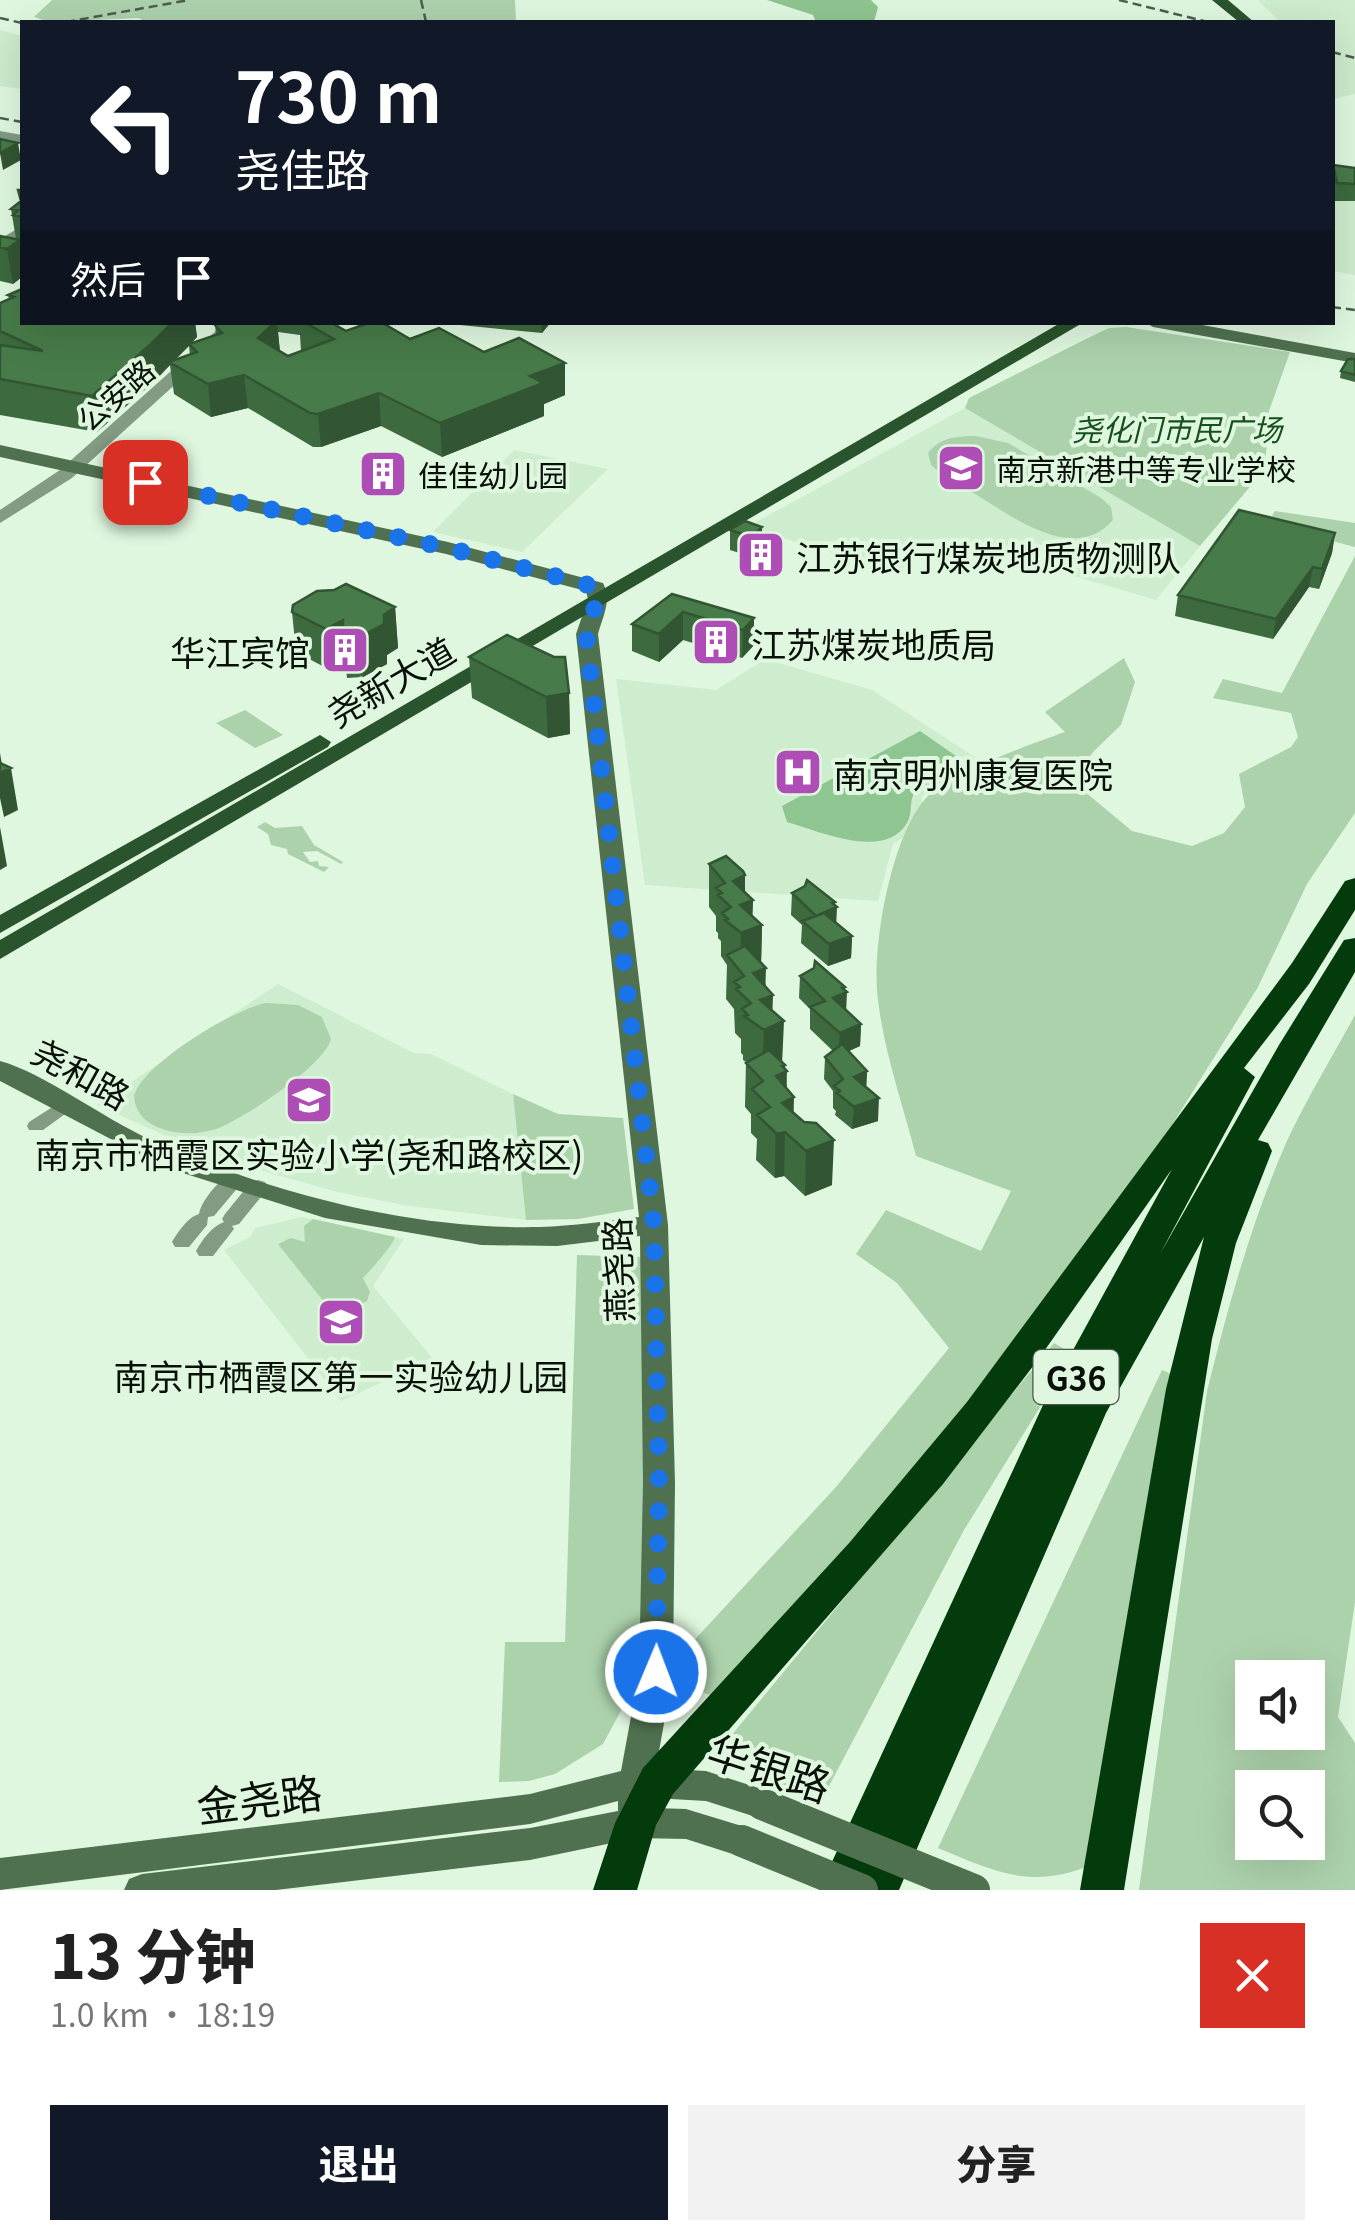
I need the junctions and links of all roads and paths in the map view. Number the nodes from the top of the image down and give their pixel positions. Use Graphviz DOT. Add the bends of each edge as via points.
graph roads {
  1 [pos="1219,0"];
  2 [pos="1251,11"];
  3 [pos="233,325"];
  4 [pos="1037,325"];
  5 [pos="1071,325"];
  6 [pos="1172,325"];
  7 [pos="1212,325"];
  8 [pos="1355,354"];
  9 [pos="0,451"];
  10 [pos="0,461"];
  11 [pos="70,470"];
  12 [pos="0,518"];
  13 [pos="594,594"];
  14 [pos="1355,886"];
  15 [pos="0,926"];
  16 [pos="1355,947"];
  17 [pos="0,950"];
  18 [pos="1310,960"];
  19 [pos="1355,968"];
  20 [pos="0,1070"];
  21 [pos="65,1105"];
  22 [pos="36,1126"];
  23 [pos="245,1184"];
  24 [pos="654,1225"];
  25 [pos="182,1242"];
  26 [pos="206,1251"];
  27 [pos="643,1796"];
  28 [pos="530,1809"];
  29 [pos="0,1874"];
  30 [pos="142,1890"];
  31 [pos="614,1890"];
  32 [pos="842,1890"];
  33 [pos="862,1890"];
  34 [pos="877,1890"];
  35 [pos="974,1890"];
  36 [pos="1102,1890"];
  1 -- 2 [label="main road"];
  3 -- 11 [label="street, 公安路"];
  4 -- 13 [label="main road, 尧新大道"];
  5 -- 13 [label="main road, 尧新大道"];
  6 -- 8 [label="main road"];
  7 -- 8 [label="main road"];
  9 -- 11 [label="main road"];
  10 -- 11 [label="main road"];
  11 -- 12 [label="street, 公安路"];
  11 -- 13 [label="main road"];
  13 -- 15 [label="main road, 尧新大道"];
  13 -- 17 [label="main road, 尧新大道"];
  13 -- 24 [label="main road, 燕尧路" via="586,634"];
  14 -- 18 [label="highway, G36"];
  16 -- 34 [label="highway, G36" via="1088,1412"];
  18 -- 27 [label="highway" via="1225,1066 1152,1177 929,1476"];
  18 -- 32 [label="highway, G36" via="1264,1031 1061,1405"];
  19 -- 36 [label="highway" via="1241,1181 1214,1265 1186,1374"];
  20 -- 21 [label="main road, 尧和路"];
  21 -- 22 [label="street"];
  21 -- 23 [label="main road, 尧和路" via="136,1144"];
  23 -- 24 [label="main road, 尧和路" via="411,1225 525,1237"];
  23 -- 25 [label="street"];
  23 -- 26 [label="street" via="228,1224"];
  24 -- 27 [label="main road, 燕尧路" via="656,1672"];
  27 -- 28 [label="main road, 华银路"];
  27 -- 30 [label="main road" via="530,1844"];
  27 -- 31 [label="highway"];
  27 -- 33 [label="main road, 华银路, bridge" via="686,1824"];
  27 -- 35 [label="main road, 华银路, bridge" via="706,1786"];
  28 -- 29 [label="main road, 金尧路"];
}
